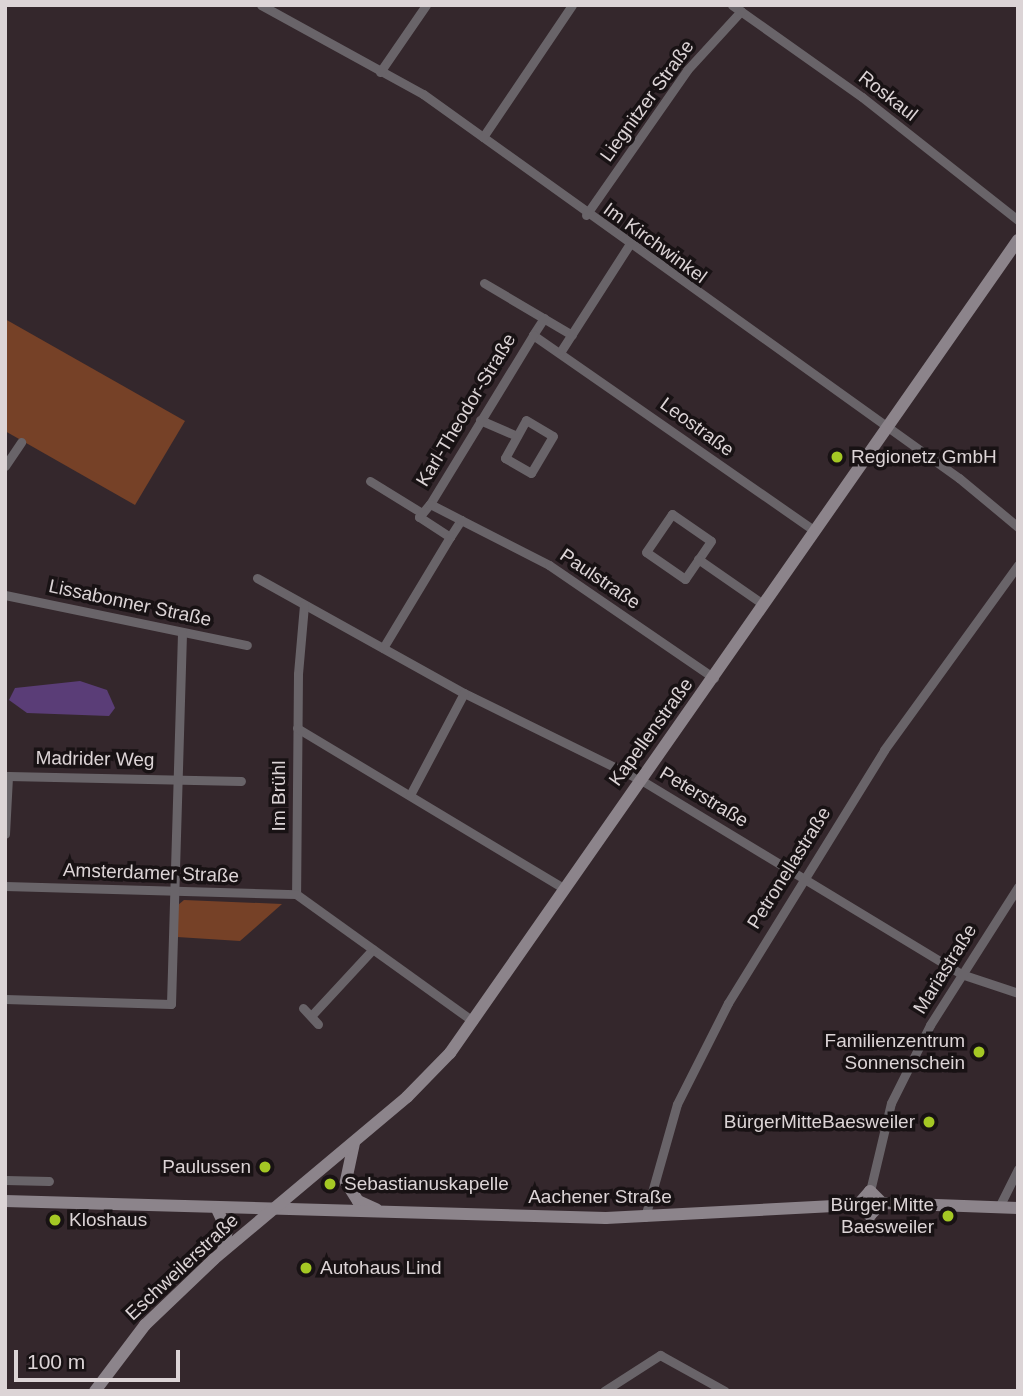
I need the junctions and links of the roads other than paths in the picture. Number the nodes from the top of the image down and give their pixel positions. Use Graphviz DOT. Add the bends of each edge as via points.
graph roads {
  1 [pos="426,5"];
  2 [pos="572,5"];
  3 [pos="263,6"];
  4 [pos="736,8"];
  5 [pos="380,72"];
  6 [pos="483,136"];
  7 [pos="586,215"];
  8 [pos="1018,220"];
  9 [pos="1018,240"];
  10 [pos="629,246"];
  11 [pos="484,283"];
  12 [pos="544,318"];
  13 [pos="533,335"];
  14 [pos="572,335"];
  15 [pos="561,351"];
  16 [pos="480,420"];
  17 [pos="884,429"];
  18 [pos="517,436"];
  19 [pos="21,442"];
  20 [pos="5,466"];
  21 [pos="370,481"];
  22 [pos="430,504"];
  23 [pos="422,513"];
  24 [pos="461,520"];
  25 [pos="1018,527"];
  26 [pos="814,530"];
  27 [pos="450,537"];
  28 [pos="698,559"];
  29 [pos="1018,565"];
  30 [pos="257,578"];
  31 [pos="5,595"];
  32 [pos="763,604"];
  33 [pos="304,605"];
  34 [pos="182,632"];
  35 [pos="247,645"];
  36 [pos="383,648"];
  37 [pos="713,678"];
  38 [pos="464,692"];
  39 [pos="297,728"];
  40 [pos="176,778"];
  41 [pos="641,780"];
  42 [pos="241,782"];
  43 [pos="410,795"];
  44 [pos="5,834"];
  45 [pos="802,876"];
  46 [pos="5,886"];
  47 [pos="562,887"];
  48 [pos="1018,887"];
  49 [pos="174,892"];
  50 [pos="296,894"];
  51 [pos="373,949"];
  52 [pos="961,974"];
  53 [pos="1018,993"];
  54 [pos="5,999"];
  55 [pos="303,1008"];
  56 [pos="311,1016"];
  57 [pos="473,1021"];
  58 [pos="318,1024"];
  59 [pos="354,1143"];
  60 [pos="1018,1169"];
  61 [pos="5,1180"];
  62 [pos="49,1181"];
  63 [pos="870,1191"];
  64 [pos="5,1201"];
  65 [pos="882,1203"];
  66 [pos="858,1205"];
  67 [pos="1000,1205"];
  68 [pos="1018,1208"];
  69 [pos="218,1209"];
  70 [pos="275,1210"];
  71 [pos="385,1212"];
  72 [pos="645,1217"];
  73 [pos="223,1251"];
  74 [pos="100,1389"];
  75 [pos="604,1391"];
  76 [pos="725,1391"];
  1 -- 5 [label="street"];
  2 -- 6 [label="street"];
  3 -- 5 [label="street, Im Kirchwinkel"];
  4 -- 7 [label="street, Liegnitzer Straße"];
  4 -- 8 [label="street, Roskaul" via="862,96"];
  5 -- 6 [label="street, Im Kirchwinkel"];
  6 -- 7 [label="street, Im Kirchwinkel"];
  7 -- 10 [label="street, Im Kirchwinkel"];
  9 -- 17 [label="street, Kapellenstraße"];
  10 -- 14 [label="street"];
  10 -- 17 [label="street, Im Kirchwinkel"];
  11 -- 12 [label="street"];
  12 -- 13 [label="street"];
  12 -- 14 [label="street"];
  13 -- 15 [label="street, Leostraße"];
  13 -- 16 [label="street, Karl-Theodor-Straße"];
  14 -- 15 [label="street"];
  15 -- 26 [label="street, Leostraße"];
  16 -- 18 [label="street"];
  16 -- 22 [label="street, Karl-Theodor-Straße"];
  17 -- 25 [label="street, Im Kirchwinkel" via="959,478"];
  17 -- 26 [label="street, Kapellenstraße"];
  18 -- 18 [label="street" via="505,458 531,473 553,436 526,420"];
  19 -- 20 [label="street"];
  21 -- 23 [label="street"];
  22 -- 23 [label="street"];
  22 -- 24 [label="street, Paulstraße"];
  23 -- 27 [label="street" via="419,517"];
  24 -- 27 [label="street"];
  24 -- 37 [label="street, Paulstraße" via="549,565"];
  26 -- 32 [label="street, Kapellenstraße"];
  27 -- 36 [label="street"];
  28 -- 28 [label="street" via="685,579 646,552 672,514 711,541"];
  28 -- 32 [label="street"];
  29 -- 45 [label="street, Petronellastraße" via="884,750"];
  30 -- 33 [label="street, Peterstraße"];
  31 -- 34 [label="street, Lissabonner Straße"];
  32 -- 37 [label="street, Kapellenstraße"];
  33 -- 36 [label="street, Peterstraße"];
  33 -- 39 [label="street, Im Brühl"];
  34 -- 35 [label="street, Lissabonner Straße"];
  34 -- 40 [label="street"];
  36 -- 38 [label="street, Peterstraße"];
  37 -- 41 [label="street, Kapellenstraße"];
  38 -- 41 [label="street, Peterstraße"];
  38 -- 43 [label="street"];
  39 -- 43 [label="street"];
  39 -- 50 [label="street, Im Brühl"];
  40 -- 42 [label="street, Madrider Weg"];
  40 -- 44 [label="street, Madrider Weg" via="8,776"];
  40 -- 49 [label="street"];
  41 -- 45 [label="street, Peterstraße"];
  41 -- 47 [label="street, Kapellenstraße"];
  43 -- 47 [label="street"];
  45 -- 52 [label="street, Peterstraße"];
  45 -- 72 [label="street, Petronellastraße" via="677,1104"];
  46 -- 49 [label="street, Amsterdamer Straße"];
  47 -- 57 [label="street, Kapellenstraße"];
  48 -- 52 [label="street, Mariastraße"];
  49 -- 50 [label="street, Amsterdamer Straße"];
  49 -- 54 [label="street" via="171,1004"];
  50 -- 51 [label="street"];
  51 -- 56 [label="street"];
  51 -- 57 [label="street"];
  52 -- 53 [label="street, Peterstraße"];
  52 -- 63 [label="street, Mariastraße" via="891,1103"];
  55 -- 56 [label="street"];
  56 -- 58 [label="street"];
  57 -- 59 [label="street, Kapellenstraße" via="415,1089"];
  59 -- 70 [label="street, Kapellenstraße"];
  59 -- 71 [label="street" via="345,1170 350,1192"];
  60 -- 67 [label="street"];
  61 -- 62 [label="street"];
  63 -- 65 [label="street"];
  63 -- 66 [label="street" via="861,1195"];
  64 -- 69 [label="street, Aachener Straße"];
  65 -- 66 [label="street, Aachener Straße" via="870,1215"];
  65 -- 67 [label="street"];
  66 -- 72 [label="street, Aachener Straße"];
  67 -- 68 [label="street"];
  69 -- 70 [label="street, Aachener Straße"];
  69 -- 73 [label="street" via="227,1230"];
  70 -- 71 [label="street, Aachener Straße"];
  70 -- 73 [label="street, Eschweilerstraße"];
  71 -- 72 [label="street, Aachener Straße"];
  73 -- 74 [label="street, Eschweilerstraße" via="145,1325"];
  75 -- 76 [label="street" via="660,1355"];
}
